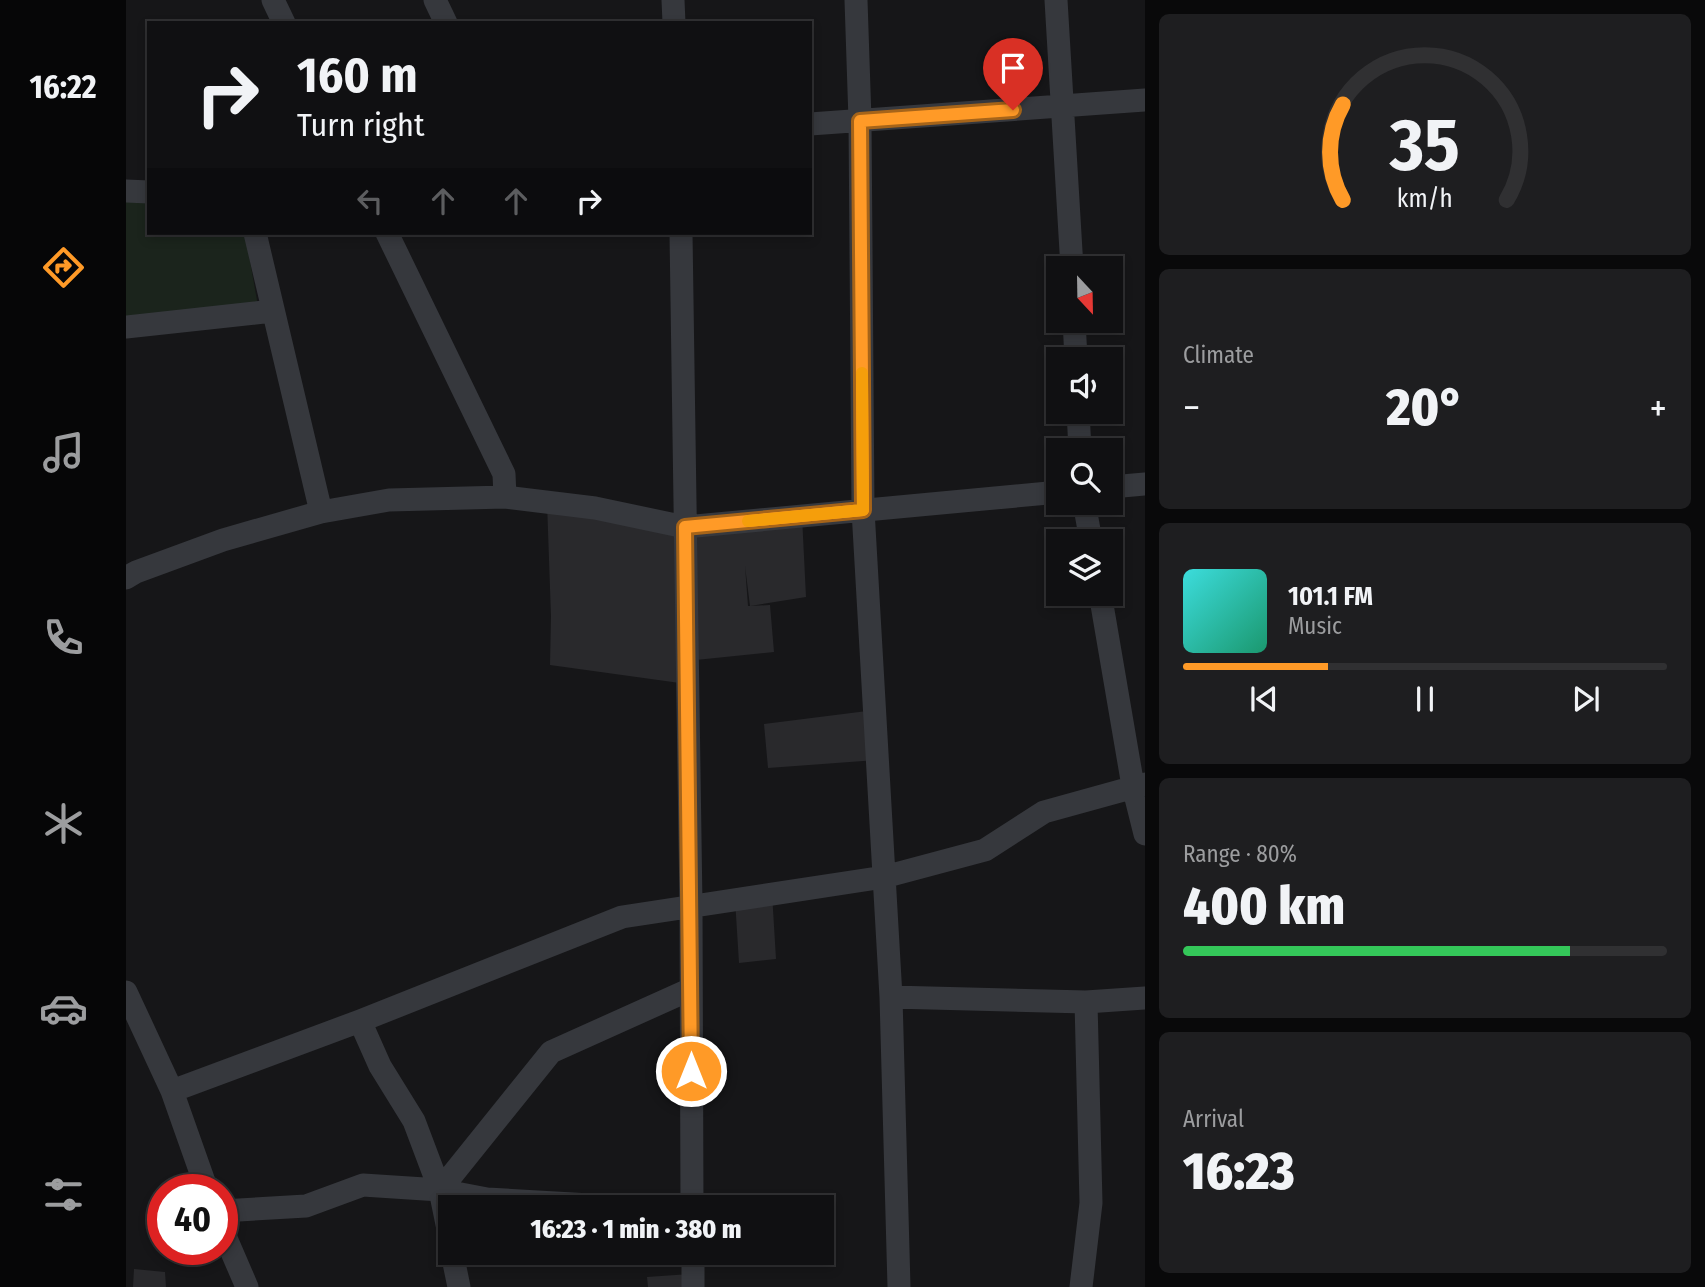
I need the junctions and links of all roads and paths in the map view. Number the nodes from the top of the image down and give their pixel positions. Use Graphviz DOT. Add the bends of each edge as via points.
graph roads {
  1 [pos="273,0"];
  2 [pos="435,0"];
  3 [pos="673,0"];
  4 [pos="856,0"];
  5 [pos="1056,0"];
  6 [pos="283,21"];
  7 [pos="445,21"];
  8 [pos="674,21"];
  9 [pos="1145,100"];
  10 [pos="1064,106"];
  11 [pos="860,121"];
  12 [pos="812,124"];
  13 [pos="126,191"];
  14 [pos="147,192"];
  15 [pos="255,235"];
  16 [pos="388,235"];
  17 [pos="681,235"];
  18 [pos="1071,256"];
  19 [pos="273,311"];
  20 [pos="126,327"];
  21 [pos="1145,484"];
  22 [pos="1123,486"];
  23 [pos="1046,493"];
  24 [pos="505,497"];
  25 [pos="863,510"];
  26 [pos="321,512"];
  27 [pos="685,527"];
  28 [pos="126,578"];
  29 [pos="1103,606"];
  30 [pos="1139,785"];
  31 [pos="1145,834"];
  32 [pos="884,877"];
  33 [pos="691,905"];
  34 [pos="691,989"];
  35 [pos="126,992"];
  36 [pos="891,997"];
  37 [pos="1145,998"];
  38 [pos="1086,1002"];
  39 [pos="359,1021"];
  40 [pos="172,1091"];
  41 [pos="201,1174"];
  42 [pos="440,1190"];
  43 [pos="441,1195"];
  44 [pos="466,1195"];
  45 [pos="692,1195"];
  46 [pos="238,1210"];
  47 [pos="238,1265"];
  48 [pos="455,1265"];
  49 [pos="693,1265"];
  50 [pos="247,1287"];
  51 [pos="459,1287"];
  52 [pos="693,1287"];
  53 [pos="899,1287"];
  54 [pos="1081,1287"];
  1 -- 6 [label="street"];
  2 -- 7 [label="street"];
  3 -- 8 [label="street"];
  4 -- 11 [label="street"];
  5 -- 10 [label="street"];
  9 -- 10 [label="street"];
  10 -- 11 [label="street"];
  10 -- 18 [label="street"];
  11 -- 12 [label="street"];
  11 -- 25 [label="street"];
  13 -- 14 [label="street"];
  15 -- 19 [label="street"];
  16 -- 24 [label="street" via="504,474"];
  17 -- 27 [label="street"];
  19 -- 20 [label="street"];
  19 -- 26 [label="street"];
  21 -- 22 [label="street"];
  23 -- 25 [label="street"];
  24 -- 26 [label="street" via="389,500"];
  24 -- 27 [label="street" via="595,508"];
  25 -- 27 [label="street"];
  25 -- 32 [label="street"];
  26 -- 28 [label="street" via="223,540"];
  27 -- 33 [label="street"];
  29 -- 30 [label="street"];
  30 -- 31 [label="street"];
  30 -- 32 [label="street" via="1044,812 985,850"];
  32 -- 33 [label="street"];
  32 -- 36 [label="street"];
  33 -- 34 [label="street"];
  33 -- 39 [label="street" via="622,917"];
  34 -- 42 [label="street" via="551,1052"];
  34 -- 45 [label="street"];
  35 -- 40 [label="street"];
  36 -- 38 [label="street"];
  36 -- 53 [label="street"];
  37 -- 38 [label="street"];
  38 -- 54 [label="street" via="1091,1203"];
  39 -- 40 [label="street"];
  39 -- 42 [label="street" via="414,1121"];
  40 -- 41 [label="street"];
  42 -- 43 [label="street"];
  42 -- 44 [label="street"];
  42 -- 46 [label="street" via="363,1185 306,1206"];
  47 -- 50 [label="street"];
  48 -- 51 [label="street"];
  49 -- 52 [label="street"];
}
